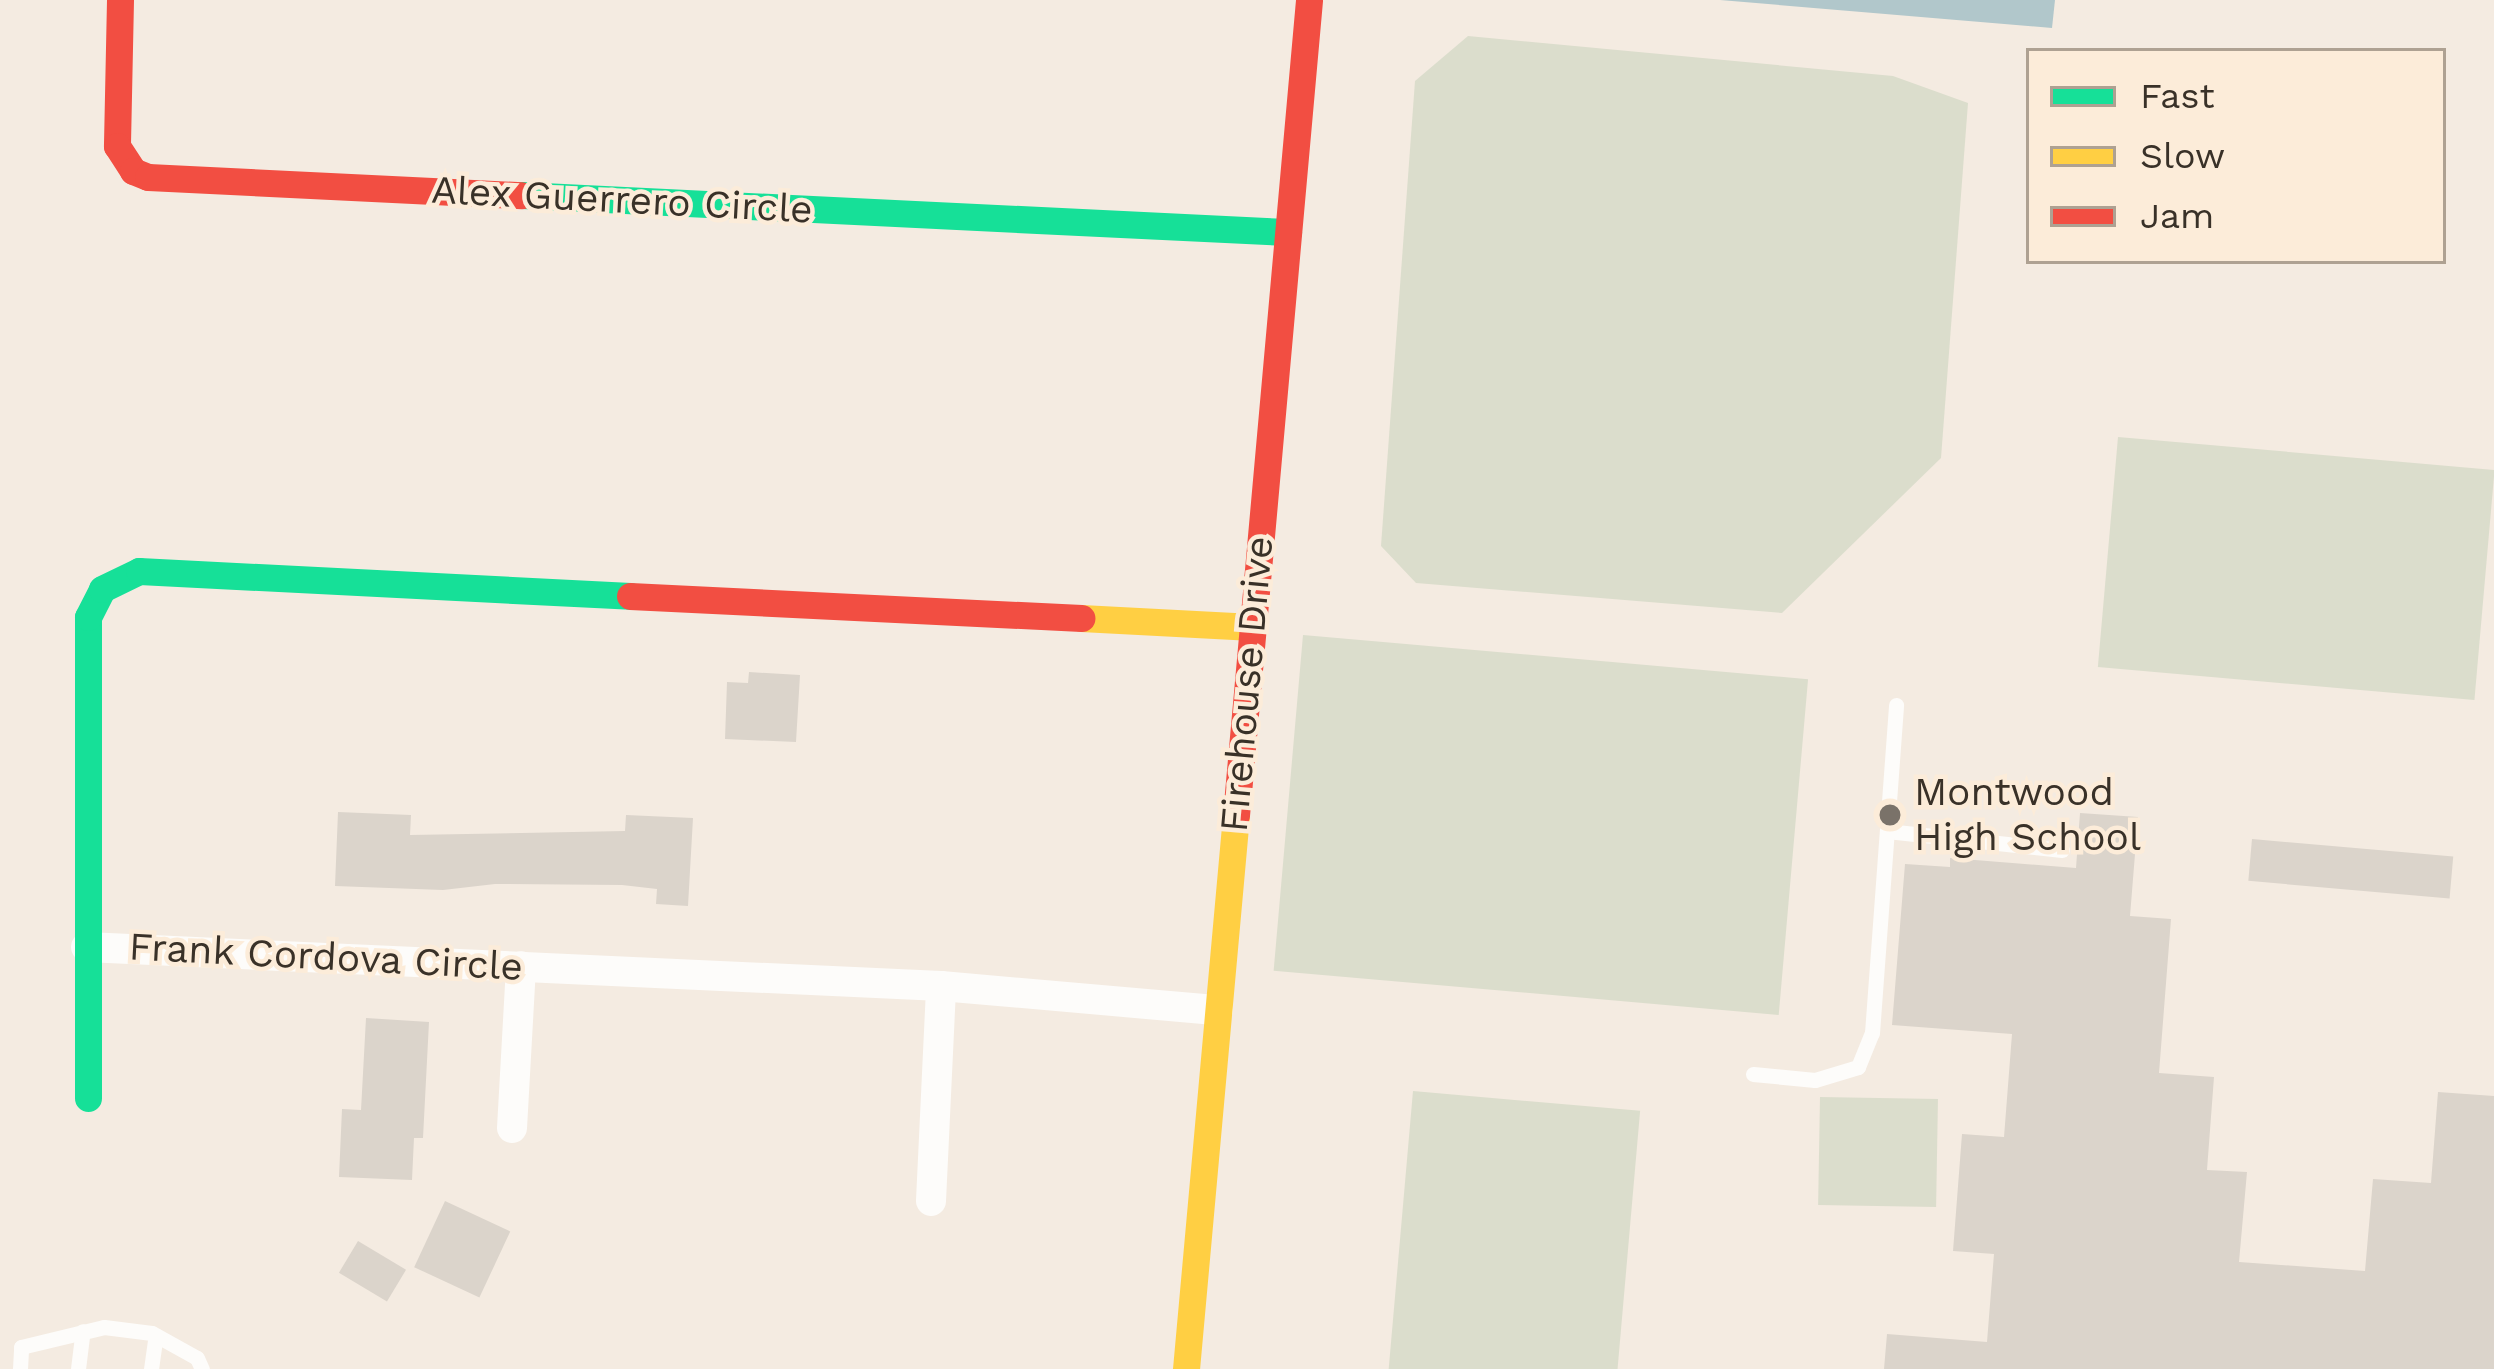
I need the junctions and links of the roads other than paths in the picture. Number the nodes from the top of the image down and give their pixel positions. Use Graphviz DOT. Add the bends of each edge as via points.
graph roads {
  1 [pos="120,0"];
  2 [pos="1309,0"];
  3 [pos="1288,232"];
  4 [pos="1252,627"];
  5 [pos="1896,705"];
  6 [pos="1887,831"];
  7 [pos="2062,850"];
  8 [pos="86,946"];
  9 [pos="521,966"];
  10 [pos="941,986"];
  11 [pos="1218,1010"];
  12 [pos="1753,1073"];
  13 [pos="88,1098"];
  14 [pos="512,1128"];
  15 [pos="931,1201"];
  16 [pos="83,1331"];
  17 [pos="156,1335"];
  18 [pos="198,1365"];
  19 [pos="20,1369"];
  20 [pos="79,1369"];
  21 [pos="151,1369"];
  22 [pos="1186,1369"];
  1 -- 3 [label="street, Alex Guerrero Circle" via="117,146 133,171 148,177"];
  2 -- 3 [label="street, Firehouse Drive"];
  3 -- 4 [label="street, Firehouse Drive"];
  4 -- 8 [label="street, Frank Cordova Circle" via="139,571 102,590 88,617"];
  4 -- 11 [label="street, Firehouse Drive"];
  5 -- 6 [label="lane"];
  6 -- 7 [label="lane"];
  6 -- 12 [label="lane" via="1872,1033 1858,1067 1815,1080"];
  8 -- 9 [label="street, Frank Cordova Circle"];
  8 -- 13 [label="street"];
  9 -- 10 [label="street, Frank Cordova Circle"];
  9 -- 14 [label="street"];
  10 -- 11 [label="street, Frank Cordova Circle"];
  10 -- 15 [label="street"];
  11 -- 22 [label="street, Firehouse Drive"];
  16 -- 17 [label="lane"];
  16 -- 19 [label="lane" via="21,1347"];
  16 -- 20 [label="lane"];
  17 -- 18 [label="lane"];
  17 -- 21 [label="lane"];
}
